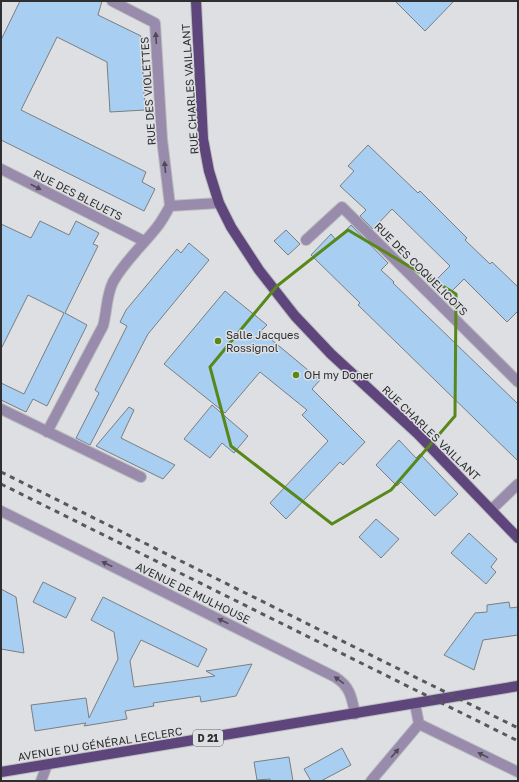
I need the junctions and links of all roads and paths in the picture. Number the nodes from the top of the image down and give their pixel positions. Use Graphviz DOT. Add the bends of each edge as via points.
graph roads {
  1 [pos="112,1"];
  2 [pos="196,1"];
  3 [pos="1,169"];
  4 [pos="219,203"];
  5 [pos="170,206"];
  6 [pos="306,240"];
  7 [pos="144,241"];
  8 [pos="518,382"];
  9 [pos="1,409"];
  10 [pos="47,432"];
  11 [pos="140,478"];
  12 [pos="518,484"];
  13 [pos="492,509"];
  14 [pos="1,511"];
  15 [pos="518,538"];
  16 [pos="518,686"];
  17 [pos="415,704"];
  18 [pos="355,714"];
  19 [pos="419,724"];
  20 [pos="47,765"];
  21 [pos="1,772"];
  22 [pos="518,772"];
  23 [pos="41,781"];
  24 [pos="371,781"];
  5 -- 1 [label="street, RUE DES VIOLETTES, one-way" via="162,139 155,23"];
  2 -- 4 [label="main road, RUE CHARLES VAILLANT" via="203,139"];
  3 -- 7 [label="street, RUE DES BLEUETS, one-way"];
  4 -- 5 [label="street"];
  4 -- 13 [label="main road, RUE CHARLES VAILLANT" via="259,270 295,316"];
  5 -- 7 [label="street" via="157,227"];
  6 -- 8 [label="street, RUE DES COQUELICOTS" via="342,207"];
  7 -- 10 [label="street" via="113,282 108,294 103,326"];
  9 -- 10 [label="street"];
  10 -- 11 [label="street"];
  12 -- 13 [label="street"];
  13 -- 15 [label="main road, RUE CHARLES VAILLANT"];
  18 -- 14 [label="street, AVENUE DE MULHOUSE, one-way" via="349,690 335,677"];
  16 -- 17 [label="main road, D 21"];
  17 -- 18 [label="main road, AVENUE DU GÉNÉRAL LECLERC / D 21"];
  17 -- 19 [label="street"];
  18 -- 20 [label="main road, AVENUE DU GÉNÉRAL LECLERC / D 21"];
  22 -- 19 [label="street, one-way"];
  24 -- 19 [label="street, one-way"];
  20 -- 21 [label="main road, AVENUE DU GÉNÉRAL LECLERC / D 21"];
  20 -- 23 [label="street"];
}
